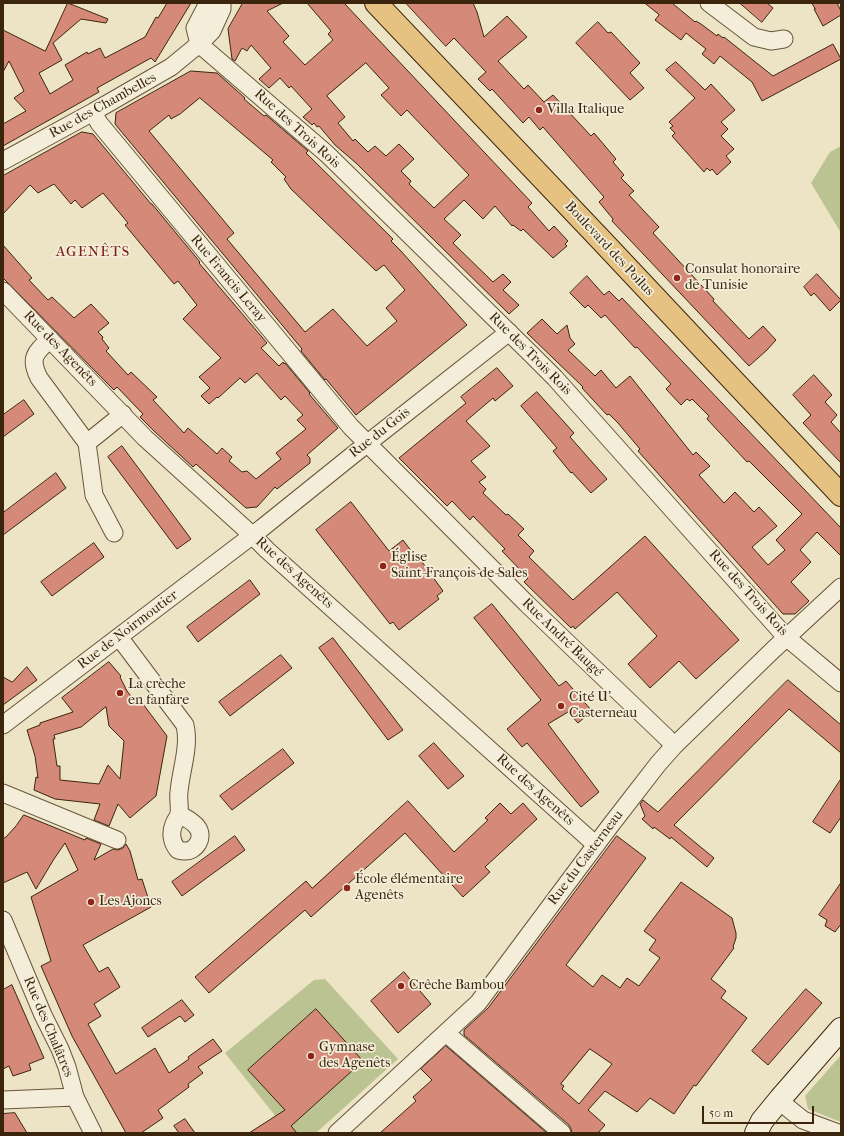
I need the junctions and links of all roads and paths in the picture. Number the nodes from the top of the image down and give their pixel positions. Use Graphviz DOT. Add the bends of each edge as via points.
graph roads {
  1 [pos="211,3"];
  2 [pos="222,3"];
  3 [pos="376,3"];
  4 [pos="709,3"];
  5 [pos="784,39"];
  6 [pos="199,44"];
  7 [pos="94,112"];
  8 [pos="3,161"];
  9 [pos="3,290"];
  10 [pos="508,332"];
  11 [pos="50,339"];
  12 [pos="123,414"];
  13 [pos="87,444"];
  14 [pos="367,444"];
  15 [pos="841,495"];
  16 [pos="114,533"];
  17 [pos="252,535"];
  18 [pos="841,587"];
  19 [pos="119,637"];
  20 [pos="786,637"];
  21 [pos="841,683"];
  22 [pos="3,725"];
  23 [pos="674,746"];
  24 [pos="3,793"];
  25 [pos="179,814"];
  26 [pos="117,840"];
  27 [pos="596,845"];
  28 [pos="3,920"];
  29 [pos="841,1029"];
  30 [pos="446,1033"];
  31 [pos="75,1097"];
  32 [pos="780,1099"];
  33 [pos="3,1100"];
  34 [pos="93,1133"];
  35 [pos="337,1133"];
  36 [pos="562,1133"];
  37 [pos="756,1133"];
  38 [pos="838,1133"];
  1 -- 6 [label="street" via="194,28"];
  2 -- 6 [label="street, Rue des Chambelles" via="222,9 212,31"];
  3 -- 15 [label="main road, Boulevard des Poilus"];
  4 -- 5 [label="street" via="754,37 771,41"];
  6 -- 7 [label="street, Rue des Chambelles" via="171,67"];
  6 -- 10 [label="street, Rue des Trois Rois" via="327,154"];
  7 -- 8 [label="street, Rue des Chambelles"];
  7 -- 14 [label="street, Rue Francis Leray" via="98,123"];
  9 -- 11 [label="street, Rue des Agenêts"];
  10 -- 14 [label="street, Rue du Gois"];
  10 -- 20 [label="street, Rue des Trois Rois" via="555,378"];
  11 -- 12 [label="street, Rue des Agenêts"];
  11 -- 13 [label="street" via="35,354 35,369"];
  12 -- 13 [label="street"];
  12 -- 17 [label="street, Rue des Agenêts" via="145,438"];
  13 -- 16 [label="street" via="94,495"];
  14 -- 17 [label="street, Rue du Gois"];
  14 -- 23 [label="street, Rue André Baugé"];
  17 -- 19 [label="street, Rue de Noirmoutier"];
  17 -- 27 [label="street, Rue des Agenêts"];
  18 -- 20 [label="street, Rue du Casterneau"];
  19 -- 22 [label="street, Rue de Noirmoutier"];
  19 -- 25 [label="street" via="184,724 187,744 179,791"];
  20 -- 21 [label="street, Rue des Trois Rois"];
  20 -- 23 [label="street, Rue du Casterneau"];
  23 -- 27 [label="street, Rue du Casterneau" via="639,787"];
  24 -- 26 [label="street"];
  27 -- 30 [label="street, Rue du Casterneau" via="478,1003"];
  28 -- 31 [label="street, Rue des Chalâtres" via="42,1014 60,1049"];
  29 -- 32 [label="street"];
  30 -- 35 [label="street, Rue du Casterneau"];
  30 -- 36 [label="street"];
  31 -- 33 [label="street"];
  31 -- 34 [label="street, Rue des Chalâtres"];
  32 -- 37 [label="street" via="762,1121"];
  32 -- 38 [label="street" via="803,1120"];
}
